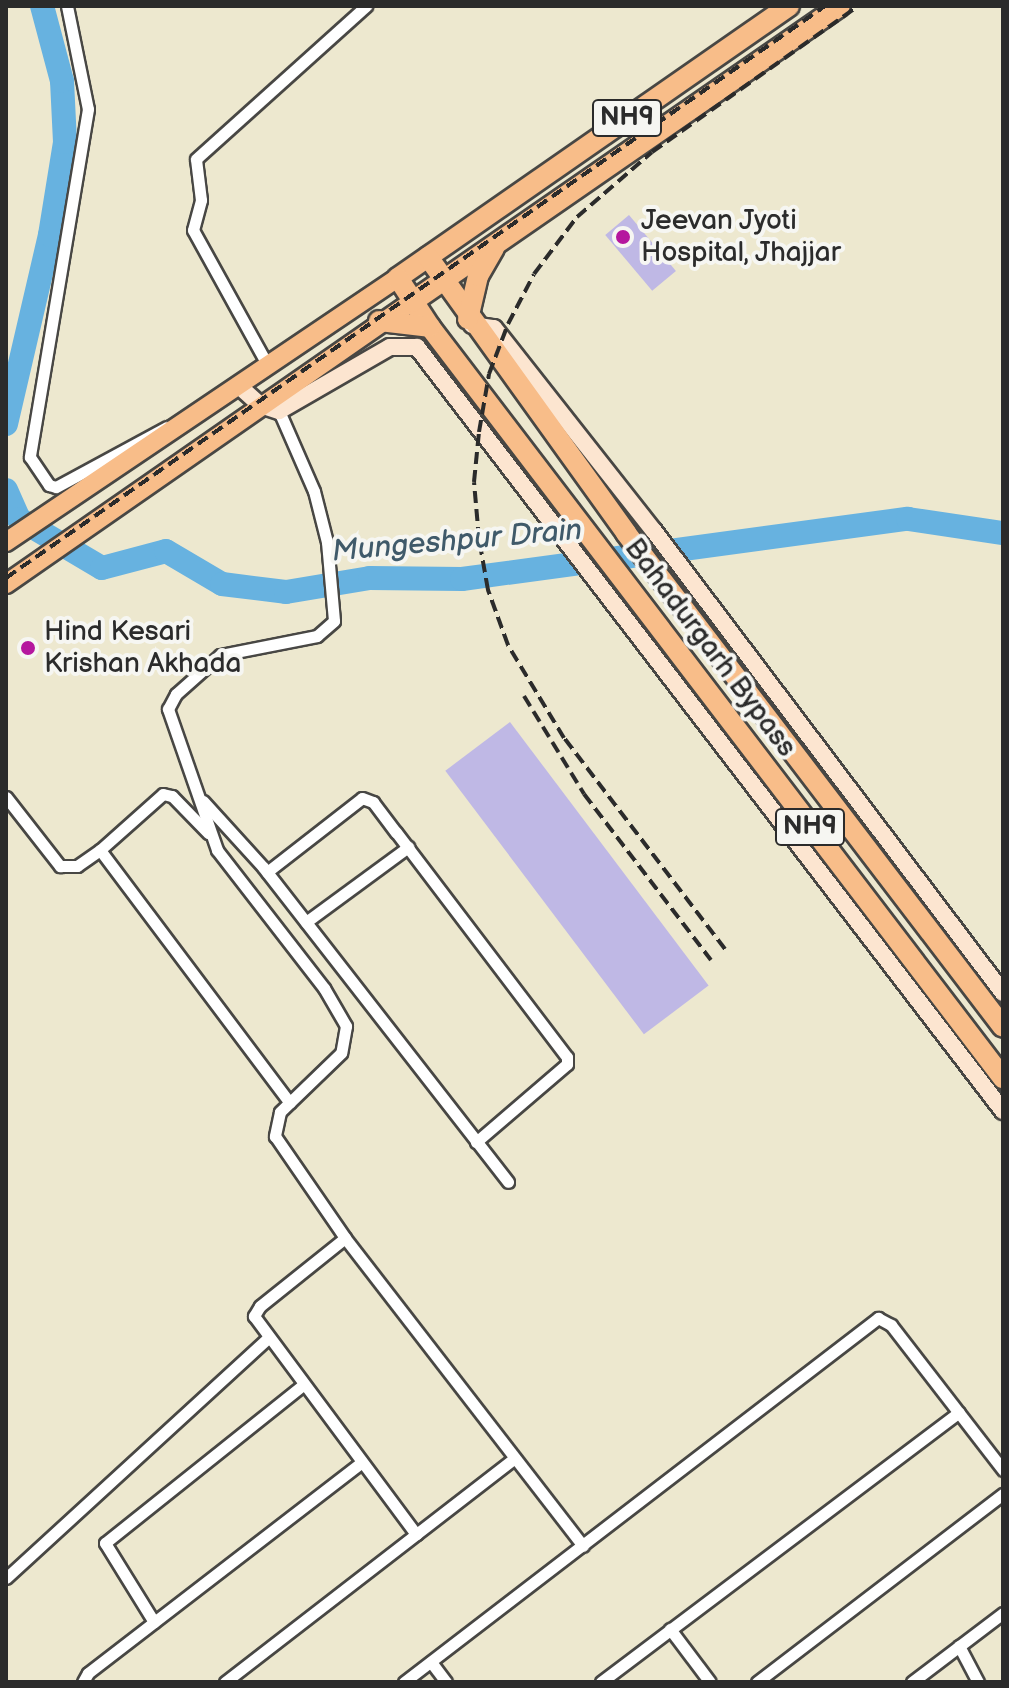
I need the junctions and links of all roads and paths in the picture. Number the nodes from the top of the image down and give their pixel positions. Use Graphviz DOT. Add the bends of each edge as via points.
graph roads {
  1 [pos="67,6"];
  2 [pos="366,6"];
  3 [pos="789,6"];
  4 [pos="840,6"];
  5 [pos="498,241"];
  6 [pos="428,257"];
  7 [pos="398,278"];
  8 [pos="441,282"];
  9 [pos="412,302"];
  10 [pos="379,321"];
  11 [pos="470,322"];
  12 [pos="430,327"];
  13 [pos="267,364"];
  14 [pos="239,386"];
  15 [pos="260,405"];
  16 [pos="279,411"];
  17 [pos="182,422"];
  18 [pos="6,542"];
  19 [pos="6,584"];
  20 [pos="6,797"];
  21 [pos="203,800"];
  22 [pos="209,834"];
  23 [pos="408,847"];
  24 [pos="100,850"];
  25 [pos="267,872"];
  26 [pos="306,922"];
  27 [pos="1003,993"];
  28 [pos="1003,1027"];
  29 [pos="1003,1078"];
  30 [pos="290,1103"];
  31 [pos="1003,1111"];
  32 [pos="476,1142"];
  33 [pos="508,1182"];
  34 [pos="345,1238"];
  35 [pos="267,1339"];
  36 [pos="302,1386"];
  37 [pos="959,1412"];
  38 [pos="515,1458"];
  39 [pos="361,1463"];
  40 [pos="1003,1470"];
  41 [pos="1003,1494"];
  42 [pos="416,1534"];
  43 [pos="583,1546"];
  44 [pos="6,1578"];
  45 [pos="1003,1613"];
  46 [pos="154,1622"];
  47 [pos="670,1629"];
  48 [pos="959,1646"];
  49 [pos="431,1662"];
  50 [pos="232,1680"];
  51 [pos="83,1682"];
  52 [pos="404,1682"];
  53 [pos="446,1682"];
  54 [pos="601,1682"];
  55 [pos="710,1682"];
  56 [pos="757,1682"];
  57 [pos="912,1682"];
  58 [pos="978,1682"];
  1 -- 17 [label="street" via="88,109 30,457 56,487 144,435"];
  2 -- 13 [label="street" via="196,159 201,200 193,230"];
  3 -- 6 [label="highway, NH9"];
  4 -- 5 [label="highway, NH9"];
  5 -- 8 [label="highway, NH9"];
  5 -- 11 [label="highway" via="478,276"];
  6 -- 7 [label="highway, NH9"];
  6 -- 8 [label="highway, Bahadurgarh Bypass"];
  7 -- 9 [label="highway, Bahadurgarh Bypass / NH9"];
  7 -- 13 [label="main road"];
  8 -- 9 [label="highway"];
  8 -- 11 [label="highway, Bahadurgarh Bypass / NH9"];
  9 -- 10 [label="main road"];
  9 -- 12 [label="highway, Bahadurgarh Bypass / NH9"];
  10 -- 12 [label="highway"];
  10 -- 15 [label="main road"];
  11 -- 27 [label="main road" via="494,328"];
  11 -- 28 [label="highway, Bahadurgarh Bypass / NH9"];
  12 -- 29 [label="highway, Bahadurgarh Bypass / NH9"];
  13 -- 14 [label="main road"];
  14 -- 15 [label="main road"];
  14 -- 17 [label="main road"];
  15 -- 16 [label="main road"];
  15 -- 19 [label="main road"];
  16 -- 21 [label="street" via="314,491 327,542 334,621 323,634 228,651 168,705"];
  16 -- 31 [label="main road" via="390,347 417,347"];
  17 -- 18 [label="main road"];
  20 -- 24 [label="street" via="60,866 77,866"];
  21 -- 22 [label="street"];
  21 -- 25 [label="street"];
  22 -- 24 [label="street" via="172,796 163,794"];
  22 -- 30 [label="street" via="324,988 346,1026 341,1053"];
  23 -- 25 [label="street" via="373,802 362,798"];
  23 -- 26 [label="street"];
  23 -- 32 [label="street" via="567,1057 567,1064"];
  24 -- 30 [label="street"];
  25 -- 26 [label="street"];
  26 -- 32 [label="street"];
  30 -- 34 [label="street" via="275,1124 279,1146"];
  32 -- 33 [label="street"];
  34 -- 35 [label="street" via="260,1306 254,1316"];
  34 -- 38 [label="street"];
  35 -- 36 [label="street"];
  35 -- 44 [label="street"];
  36 -- 39 [label="street"];
  36 -- 46 [label="street" via="105,1543"];
  37 -- 40 [label="street"];
  37 -- 43 [label="street" via="891,1325 878,1318"];
  37 -- 47 [label="street"];
  38 -- 42 [label="street"];
  38 -- 43 [label="street"];
  39 -- 42 [label="street"];
  39 -- 46 [label="street"];
  41 -- 56 [label="street"];
  42 -- 50 [label="street"];
  43 -- 49 [label="street"];
  45 -- 48 [label="street"];
  46 -- 51 [label="street"];
  47 -- 54 [label="street"];
  47 -- 55 [label="street"];
  48 -- 57 [label="street"];
  48 -- 58 [label="street"];
  49 -- 52 [label="street"];
  49 -- 53 [label="street"];
}
